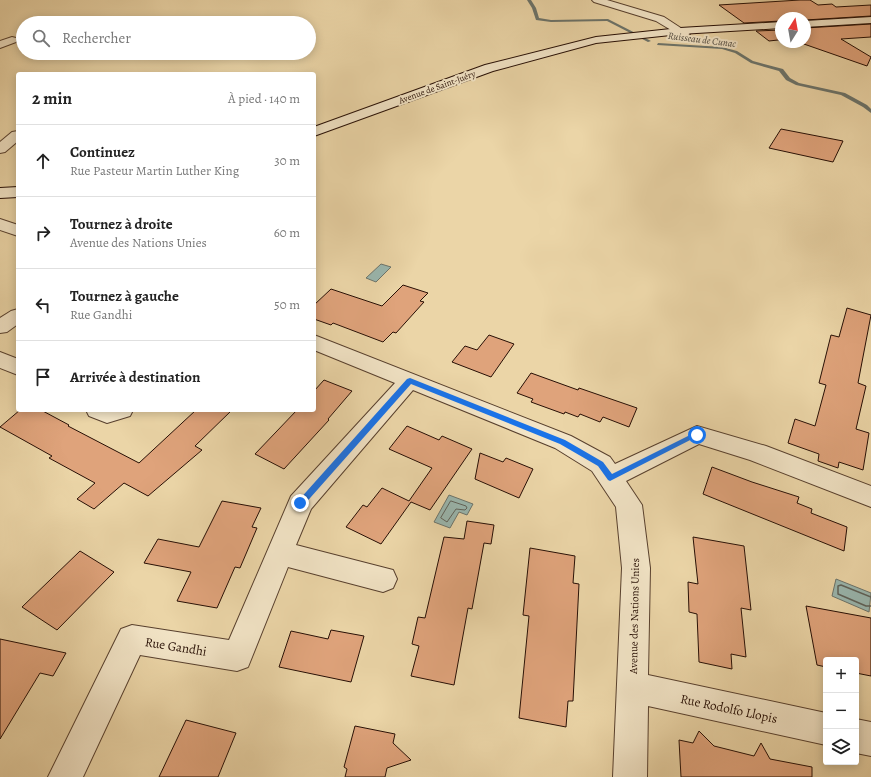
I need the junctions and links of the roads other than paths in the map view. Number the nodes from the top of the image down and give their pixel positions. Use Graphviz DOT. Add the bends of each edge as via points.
graph roads {
  1 [pos="597,0"];
  2 [pos="871,20"];
  3 [pos="811,24"];
  4 [pos="871,24"];
  5 [pos="775,25"];
  6 [pos="811,27"];
  7 [pos="775,29"];
  8 [pos="682,33"];
  9 [pos="12,40"];
  10 [pos="0,45"];
  11 [pos="316,131"];
  12 [pos="0,134"];
  13 [pos="16,135"];
  14 [pos="16,137"];
  15 [pos="0,149"];
  16 [pos="16,192"];
  17 [pos="0,193"];
  18 [pos="0,224"];
  19 [pos="16,230"];
  20 [pos="16,316"];
  21 [pos="0,327"];
  22 [pos="316,343"];
  23 [pos="0,359"];
  24 [pos="16,367"];
  25 [pos="410,381"];
  26 [pos="101,412"];
  27 [pos="116,412"];
  28 [pos="610,478"];
  29 [pos="871,497"];
  30 [pos="280,553"];
  31 [pos="383,578"];
  32 [pos="633,687"];
  33 [pos="823,728"];
  34 [pos="859,737"];
  35 [pos="871,739"];
  36 [pos="65,777"];
  37 [pos="630,777"];
  1 -- 8 [label="street" via="660,19"];
  2 -- 3 [label="street"];
  4 -- 6 [label="street"];
  5 -- 8 [label="street"];
  7 -- 8 [label="street"];
  8 -- 11 [label="street, Avenue de Saint-Juéry" via="562,49 489,68"];
  9 -- 10 [label="street"];
  12 -- 13 [label="street"];
  14 -- 15 [label="street"];
  16 -- 17 [label="street"];
  18 -- 19 [label="street"];
  20 -- 21 [label="street"];
  22 -- 25 [label="street, Avenue des Nations Unies"];
  23 -- 24 [label="street"];
  25 -- 28 [label="street, Avenue des Nations Unies" via="562,442 601,464"];
  25 -- 30 [label="street, Rue Gandhi" via="300,503"];
  26 -- 27 [label="street" via="107,415"];
  28 -- 29 [label="street" via="697,435 756,453"];
  28 -- 32 [label="street, Avenue des Nations Unies" via="629,505 636,568"];
  30 -- 31 [label="street"];
  30 -- 36 [label="street, Rue Gandhi" via="237,656 132,639"];
  32 -- 33 [label="street, Rue Rodolfo Llopis"];
  32 -- 37 [label="street, Avenue des Nations Unies"];
  34 -- 35 [label="street"];
}
